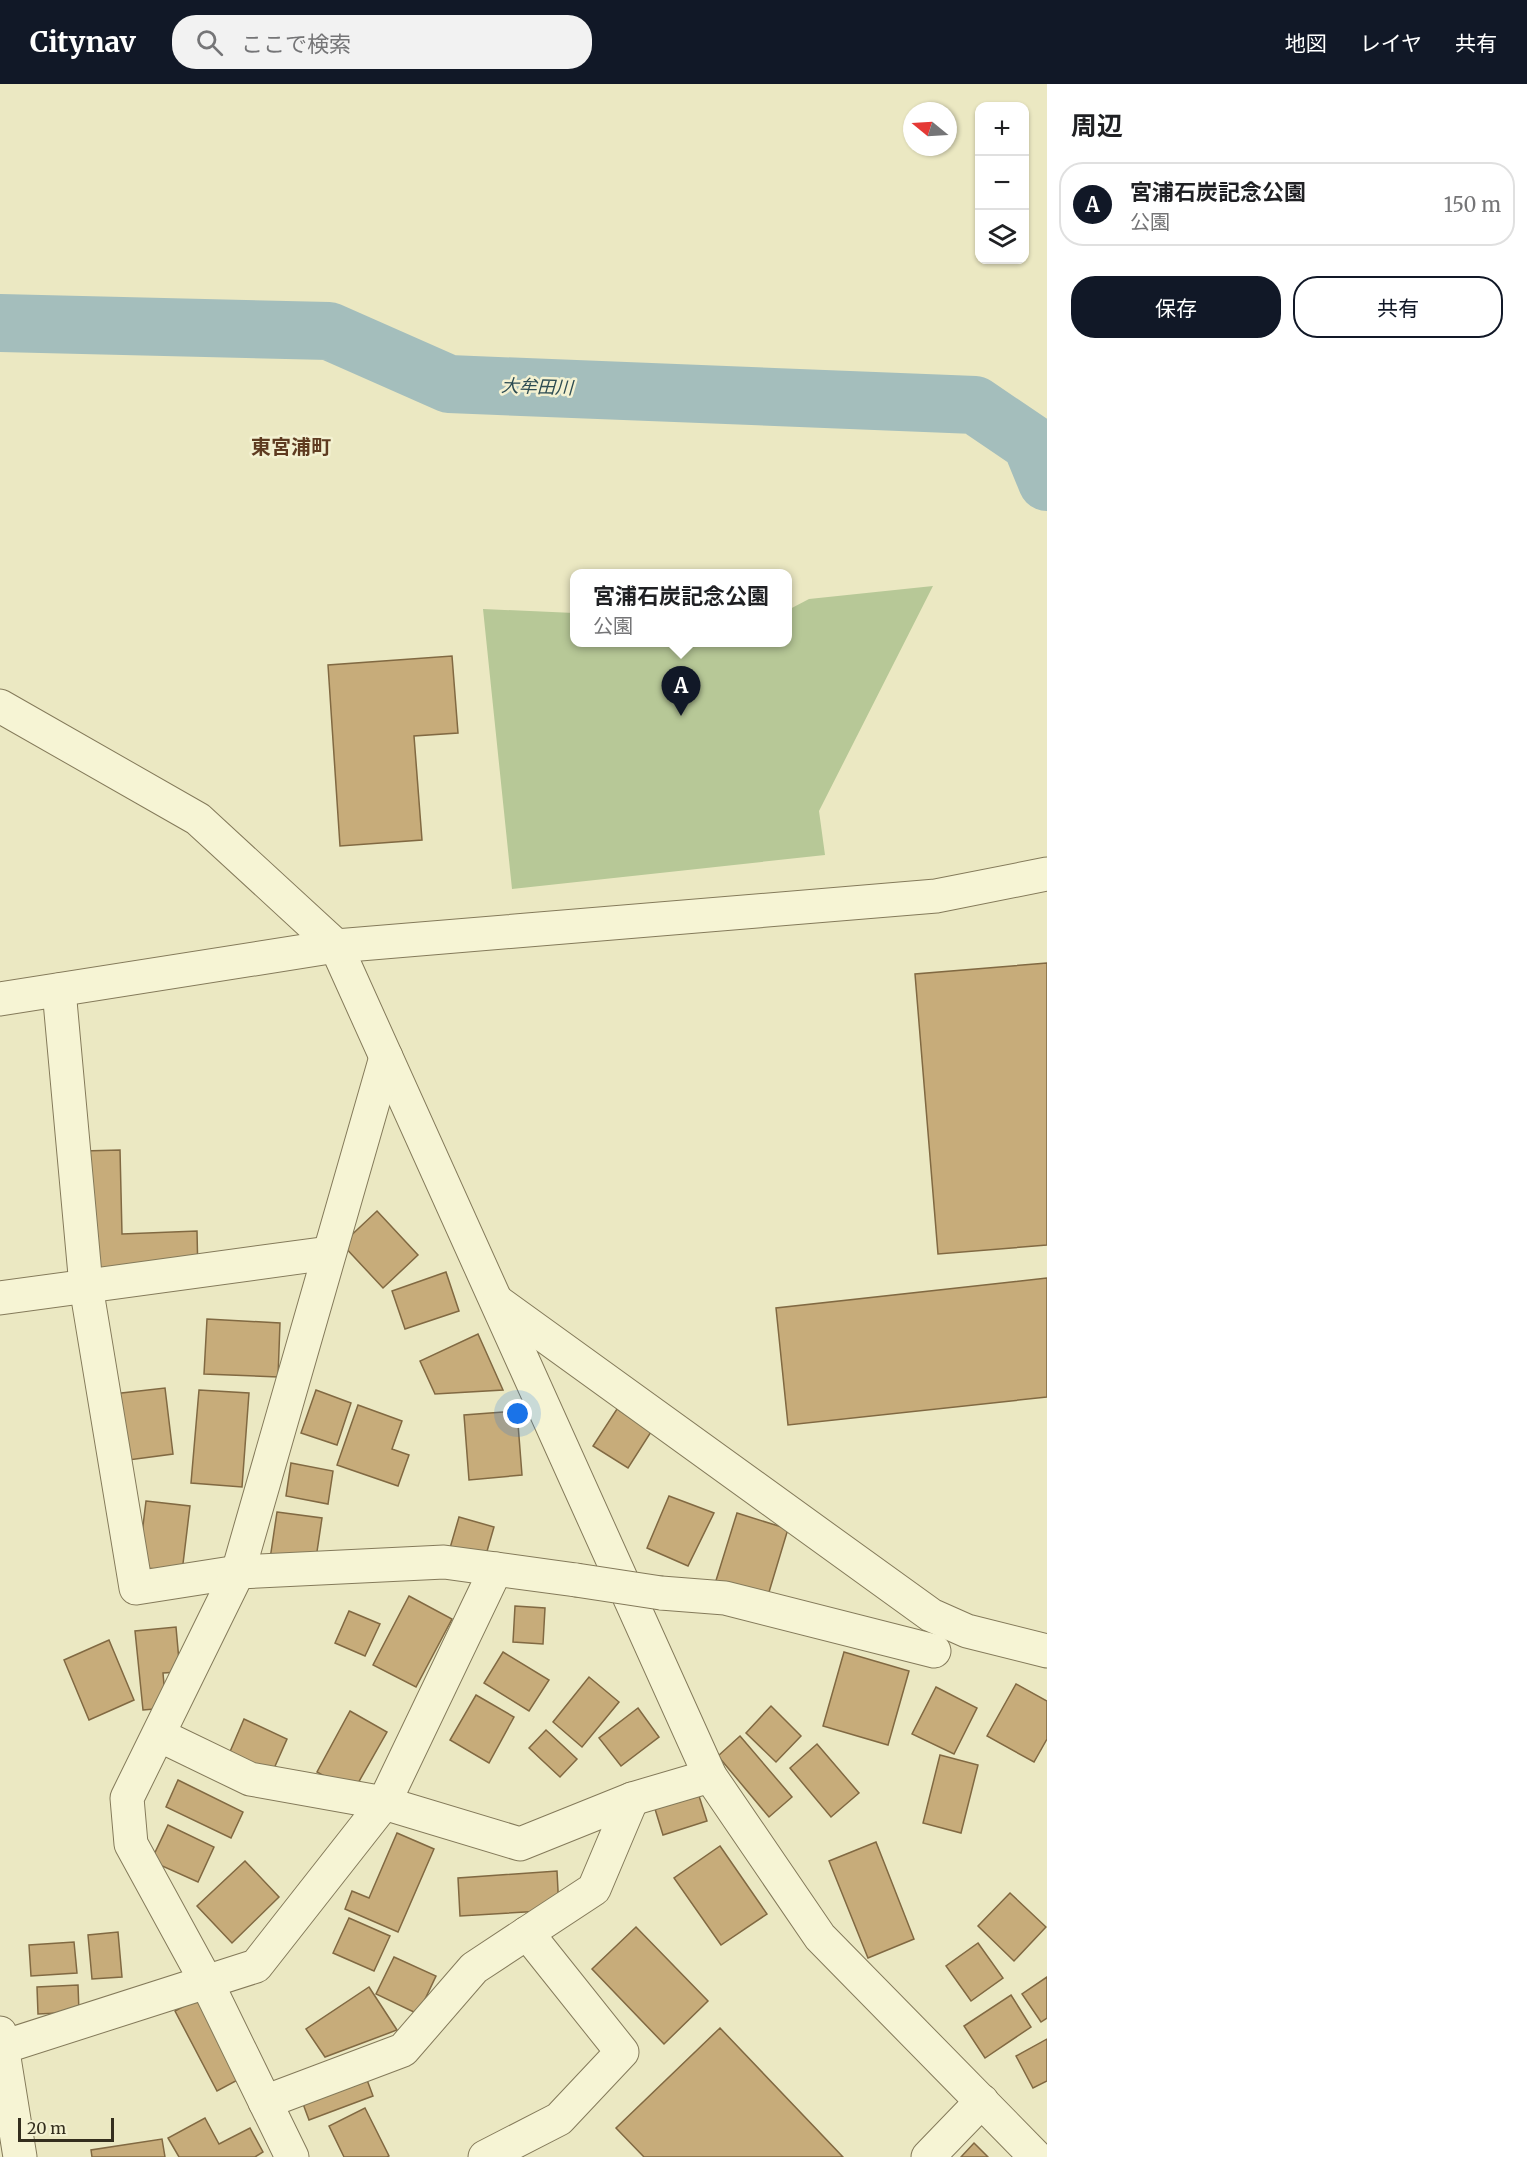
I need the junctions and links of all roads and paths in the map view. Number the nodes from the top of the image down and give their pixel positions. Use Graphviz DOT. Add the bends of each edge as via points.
graph roads {
  1 [pos="0,706"];
  2 [pos="1047,874"];
  3 [pos="336,946"];
  4 [pos="58,990"];
  5 [pos="0,999"];
  6 [pos="386,1057"];
  7 [pos="329,1253"];
  8 [pos="86,1286"];
  9 [pos="0,1298"];
  10 [pos="498,1302"];
  11 [pos="496,1569"];
  12 [pos="238,1572"];
  13 [pos="934,1651"];
  14 [pos="1047,1651"];
  15 [pos="159,1735"];
  16 [pos="710,1776"];
  17 [pos="632,1799"];
  18 [pos="384,1803"];
  19 [pos="527,1933"];
  20 [pos="207,1983"];
  21 [pos="1,2043"];
  22 [pos="982,2101"];
  23 [pos="265,2102"];
  24 [pos="20,2157"];
  25 [pos="292,2157"];
  26 [pos="485,2157"];
  27 [pos="928,2157"];
  28 [pos="1036,2157"];
  1 -- 3 [label="street" via="198,819"];
  2 -- 3 [label="street" via="936,896"];
  3 -- 4 [label="street"];
  3 -- 6 [label="street"];
  4 -- 5 [label="street"];
  4 -- 8 [label="street"];
  6 -- 7 [label="street"];
  6 -- 10 [label="street"];
  7 -- 8 [label="street"];
  7 -- 12 [label="street"];
  8 -- 9 [label="street"];
  8 -- 12 [label="street" via="136,1588"];
  10 -- 14 [label="street" via="931,1615 967,1631"];
  10 -- 16 [label="street"];
  11 -- 12 [label="street" via="444,1562"];
  11 -- 13 [label="street, bridge" via="661,1593 725,1598"];
  11 -- 18 [label="street"];
  12 -- 15 [label="street"];
  15 -- 18 [label="street" via="250,1779"];
  15 -- 20 [label="street" via="127,1798 131,1844"];
  16 -- 17 [label="street"];
  16 -- 22 [label="street" via="820,1937"];
  17 -- 18 [label="street" via="520,1844"];
  17 -- 19 [label="street" via="594,1889"];
  18 -- 20 [label="street" via="256,1966"];
  19 -- 23 [label="street" via="474,1968 403,2050"];
  19 -- 26 [label="street" via="622,2052 559,2119"];
  20 -- 21 [label="street"];
  20 -- 23 [label="street"];
  21 -- 24 [label="street"];
  22 -- 27 [label="street"];
  22 -- 28 [label="street"];
  23 -- 25 [label="street"];
}
